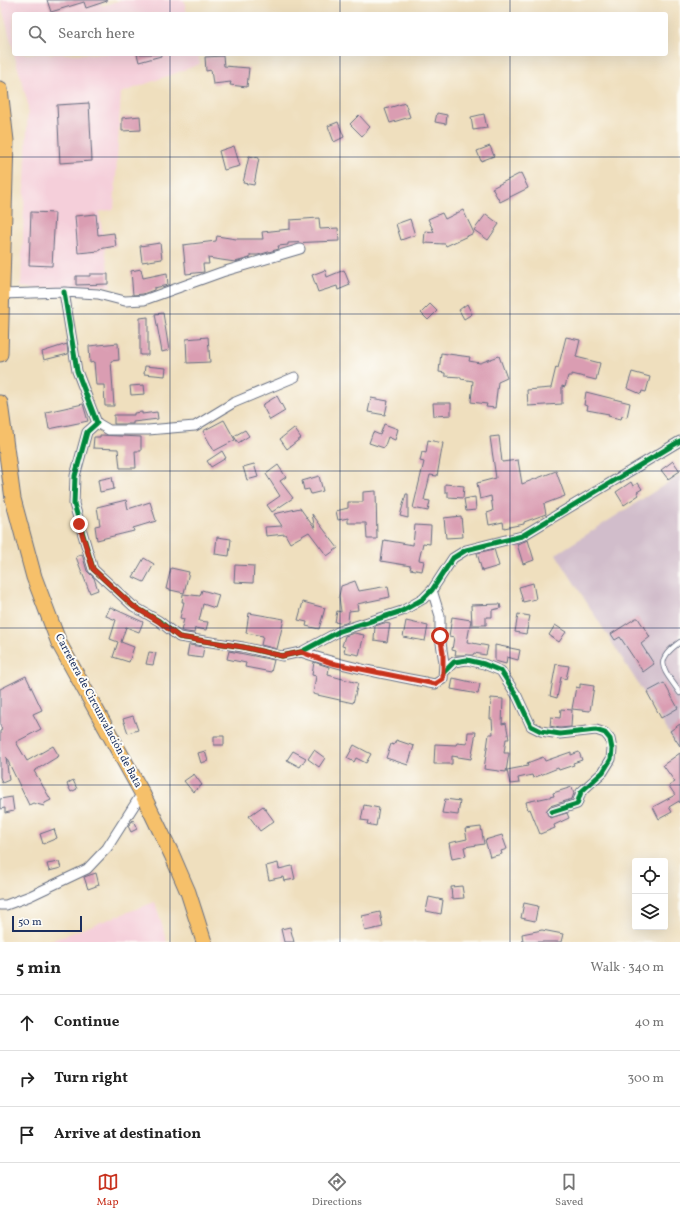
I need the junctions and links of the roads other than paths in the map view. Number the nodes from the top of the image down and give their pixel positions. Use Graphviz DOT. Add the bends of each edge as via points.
graph roads {
  1 [pos="0,89"];
  2 [pos="3,182"];
  3 [pos="300,249"];
  4 [pos="64,292"];
  5 [pos="1,294"];
  6 [pos="0,354"];
  7 [pos="295,377"];
  8 [pos="0,403"];
  9 [pos="97,423"];
  10 [pos="680,441"];
  11 [pos="432,590"];
  12 [pos="680,642"];
  13 [pos="301,652"];
  14 [pos="444,672"];
  15 [pos="680,693"];
  16 [pos="142,793"];
  17 [pos="552,812"];
  18 [pos="0,905"];
  19 [pos="204,942"];
  1 -- 2 [label="main road" via="6,141"];
  2 -- 5 [label="main road"];
  3 -- 4 [label="street" via="222,272 144,300 126,301 98,294"];
  4 -- 5 [label="street"];
  4 -- 9 [label="street" via="77,371"];
  5 -- 6 [label="main road"];
  7 -- 9 [label="street" via="233,403 195,426 109,430"];
  8 -- 16 [label="main road, Carretera de Circunvalación de Bata" via="13,499 34,577 59,643"];
  9 -- 13 [label="street" via="87,432 75,476 74,490 75,511 93,569 133,606 179,637 282,656"];
  10 -- 11 [label="street" via="522,536 466,550 453,558"];
  11 -- 13 [label="street" via="423,600 402,611 340,630"];
  11 -- 14 [label="street" via="440,616"];
  12 -- 15 [label="lane" via="666,652 663,668"];
  13 -- 14 [label="street" via="331,663 435,684 443,679"];
  14 -- 17 [label="street" via="454,662 467,660 501,671 517,696 531,726 541,731 560,734 596,730 605,733 610,739 611,759 604,772 581,792 577,804"];
  16 -- 18 [label="street" via="107,848 87,869 30,896"];
  16 -- 19 [label="main road, Carretera de Circunvalación de Bata" via="188,892"];
}
